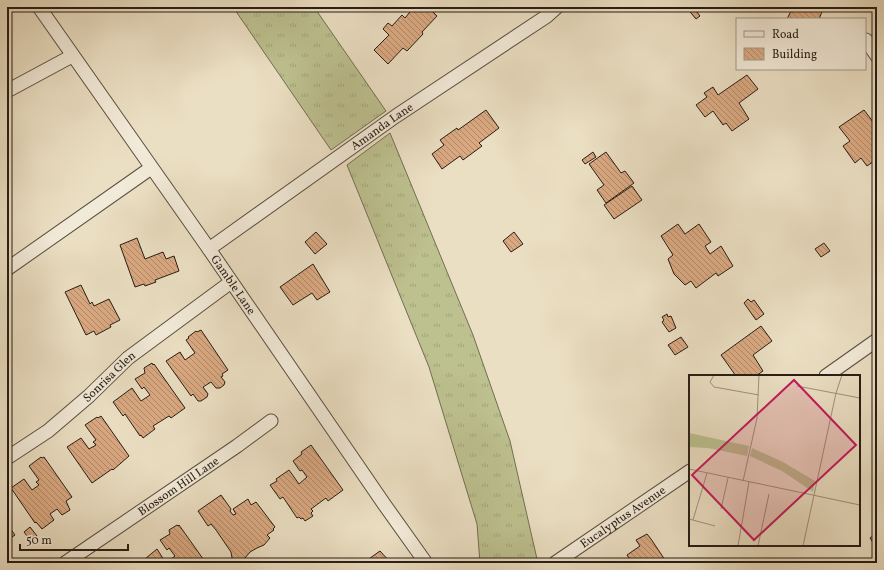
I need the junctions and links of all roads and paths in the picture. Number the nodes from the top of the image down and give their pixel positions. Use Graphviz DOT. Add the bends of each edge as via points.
graph roads {
  1 [pos="39,7"];
  2 [pos="558,7"];
  3 [pos="866,40"];
  4 [pos="72,56"];
  5 [pos="877,56"];
  6 [pos="7,91"];
  7 [pos="151,168"];
  8 [pos="209,249"];
  9 [pos="7,269"];
  10 [pos="231,282"];
  11 [pos="877,340"];
  12 [pos="827,375"];
  13 [pos="271,421"];
  14 [pos="7,458"];
  15 [pos="689,471"];
  16 [pos="65,563"];
  17 [pos="426,563"];
  18 [pos="555,563"];
  1 -- 4 [label="street, Gamble Lane"];
  2 -- 8 [label="street, Amanda Lane" via="396,116"];
  3 -- 5 [label="street"];
  4 -- 6 [label="street"];
  4 -- 7 [label="street, Gamble Lane"];
  7 -- 8 [label="street, Gamble Lane"];
  7 -- 9 [label="street"];
  8 -- 10 [label="street, Gamble Lane"];
  10 -- 14 [label="street, Sonrisa Glen" via="128,358 48,431"];
  10 -- 17 [label="street, Gamble Lane"];
  11 -- 12 [label="street"];
  13 -- 16 [label="street, Blossom Hill Lane"];
  15 -- 18 [label="street, Eucalyptus Avenue"];
}
